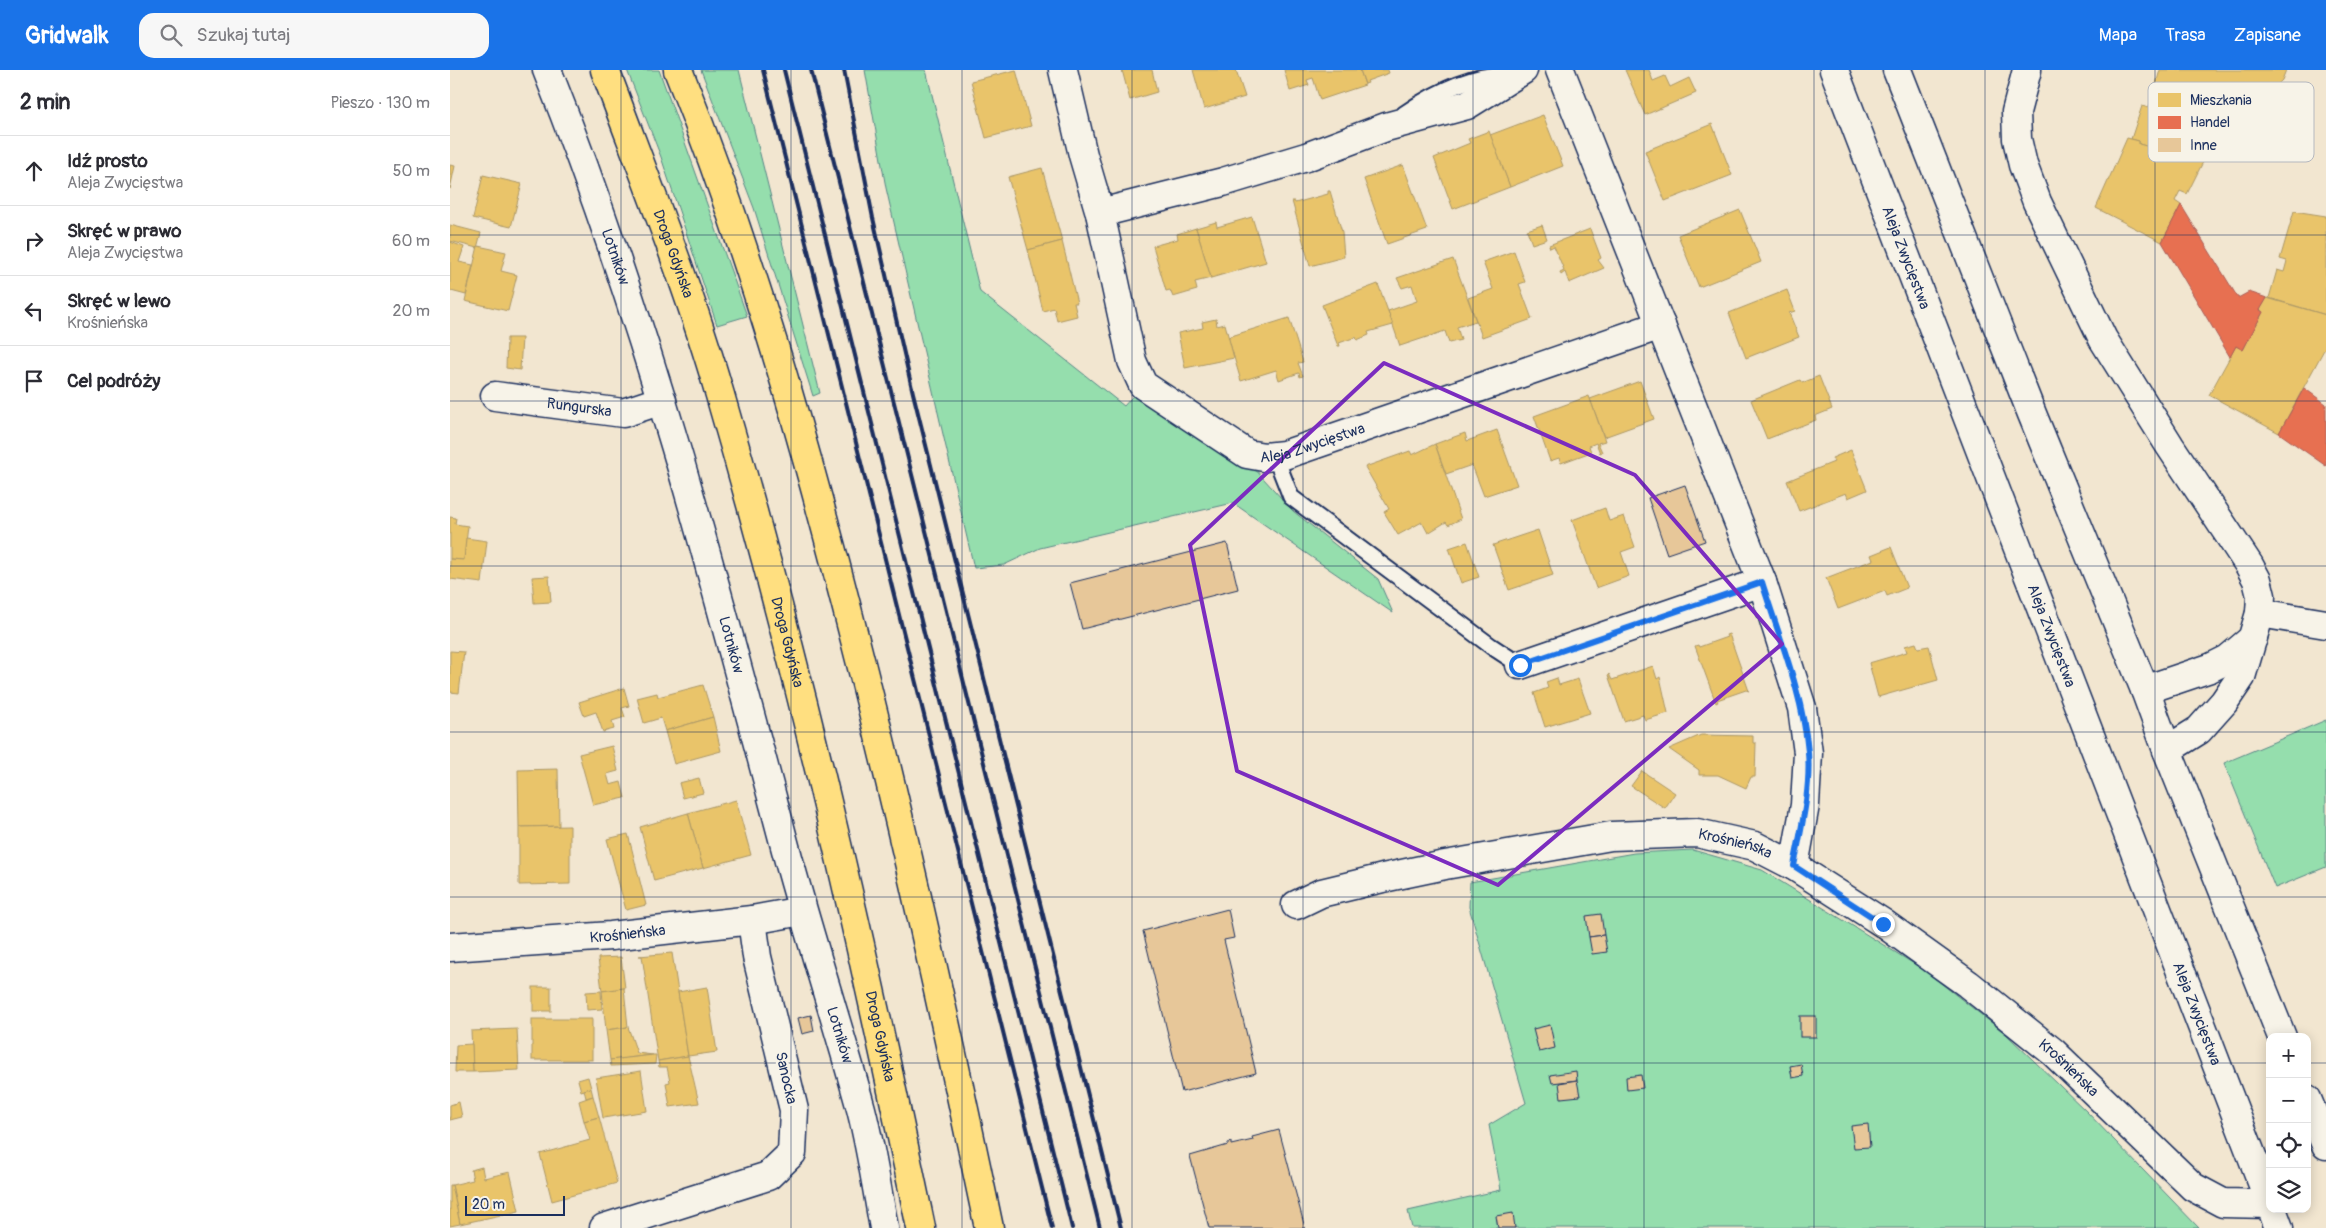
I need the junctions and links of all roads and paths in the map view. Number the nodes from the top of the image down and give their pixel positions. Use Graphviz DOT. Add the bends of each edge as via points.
graph roads {
  1 [pos="547,70"];
  2 [pos="605,70"];
  3 [pos="678,70"];
  4 [pos="1063,70"];
  5 [pos="1560,70"];
  6 [pos="1834,70"];
  7 [pos="1896,70"];
  8 [pos="2027,70"];
  9 [pos="1520,72"];
  10 [pos="1100,213"];
  11 [pos="1661,325"];
  12 [pos="495,396"];
  13 [pos="662,400"];
  14 [pos="1275,456"];
  15 [pos="1762,582"];
  16 [pos="2326,624"];
  17 [pos="2257,626"];
  18 [pos="1520,665"];
  19 [pos="2145,690"];
  20 [pos="2167,750"];
  21 [pos="1794,866"];
  22 [pos="1296,905"];
  23 [pos="802,911"];
  24 [pos="752,920"];
  25 [pos="450,947"];
  26 [pos="2280,1033"];
  27 [pos="2311,1109"];
  28 [pos="2326,1145"];
  29 [pos="2266,1193"];
  30 [pos="2266,1203"];
  31 [pos="2273,1213"];
  32 [pos="604,1228"];
  33 [pos="884,1228"];
  34 [pos="921,1228"];
  35 [pos="989,1228"];
  36 [pos="2279,1228"];
  1 -- 13 [label="street, Lotników" via="609,235"];
  2 -- 34 [label="main road, Droga Gdyńska" via="685,284 744,481 864,961"];
  3 -- 35 [label="main road" via="769,325 826,523 940,994"];
  4 -- 10 [label="street, Aleja Zwycięstwa"];
  5 -- 11 [label="street"];
  6 -- 29 [label="street, Aleja Zwycięstwa"];
  7 -- 19 [label="street"];
  8 -- 17 [label="street" via="2016,112 2017,139 2037,202 2103,339 2257,580 2261,596"];
  9 -- 10 [label="street" via="1468,105 1386,127 1306,157 1223,182"];
  10 -- 14 [label="street, Aleja Zwycięstwa" via="1132,361 1143,385 1247,454"];
  11 -- 14 [label="street, Aleja Zwycięstwa"];
  11 -- 15 [label="street"];
  12 -- 13 [label="street, Rungurska" via="623,414"];
  13 -- 23 [label="street, Lotników" via="736,657"];
  14 -- 18 [label="lane" via="1291,497"];
  15 -- 18 [label="street"];
  15 -- 21 [label="street" via="1802,708 1808,754 1806,805"];
  16 -- 17 [label="street"];
  17 -- 19 [label="street" via="2228,659"];
  17 -- 20 [label="street" via="2240,677 2224,702 2199,730"];
  19 -- 20 [label="street"];
  20 -- 26 [label="street"];
  21 -- 22 [label="street, Krośnieńska" via="1755,846 1697,833 1611,836 1400,875 1321,894"];
  21 -- 30 [label="street, Krośnieńska" via="1960,978 2045,1046 2097,1092 2193,1187 2223,1204"];
  23 -- 24 [label="street, Krośnieńska"];
  23 -- 33 [label="street, Lotników" via="862,1112"];
  24 -- 25 [label="street, Krośnieńska" via="611,936"];
  24 -- 32 [label="street, Sanocka" via="757,957 794,1110 792,1153 768,1176"];
  27 -- 28 [label="street"];
  31 -- 36 [label="street"];
}
